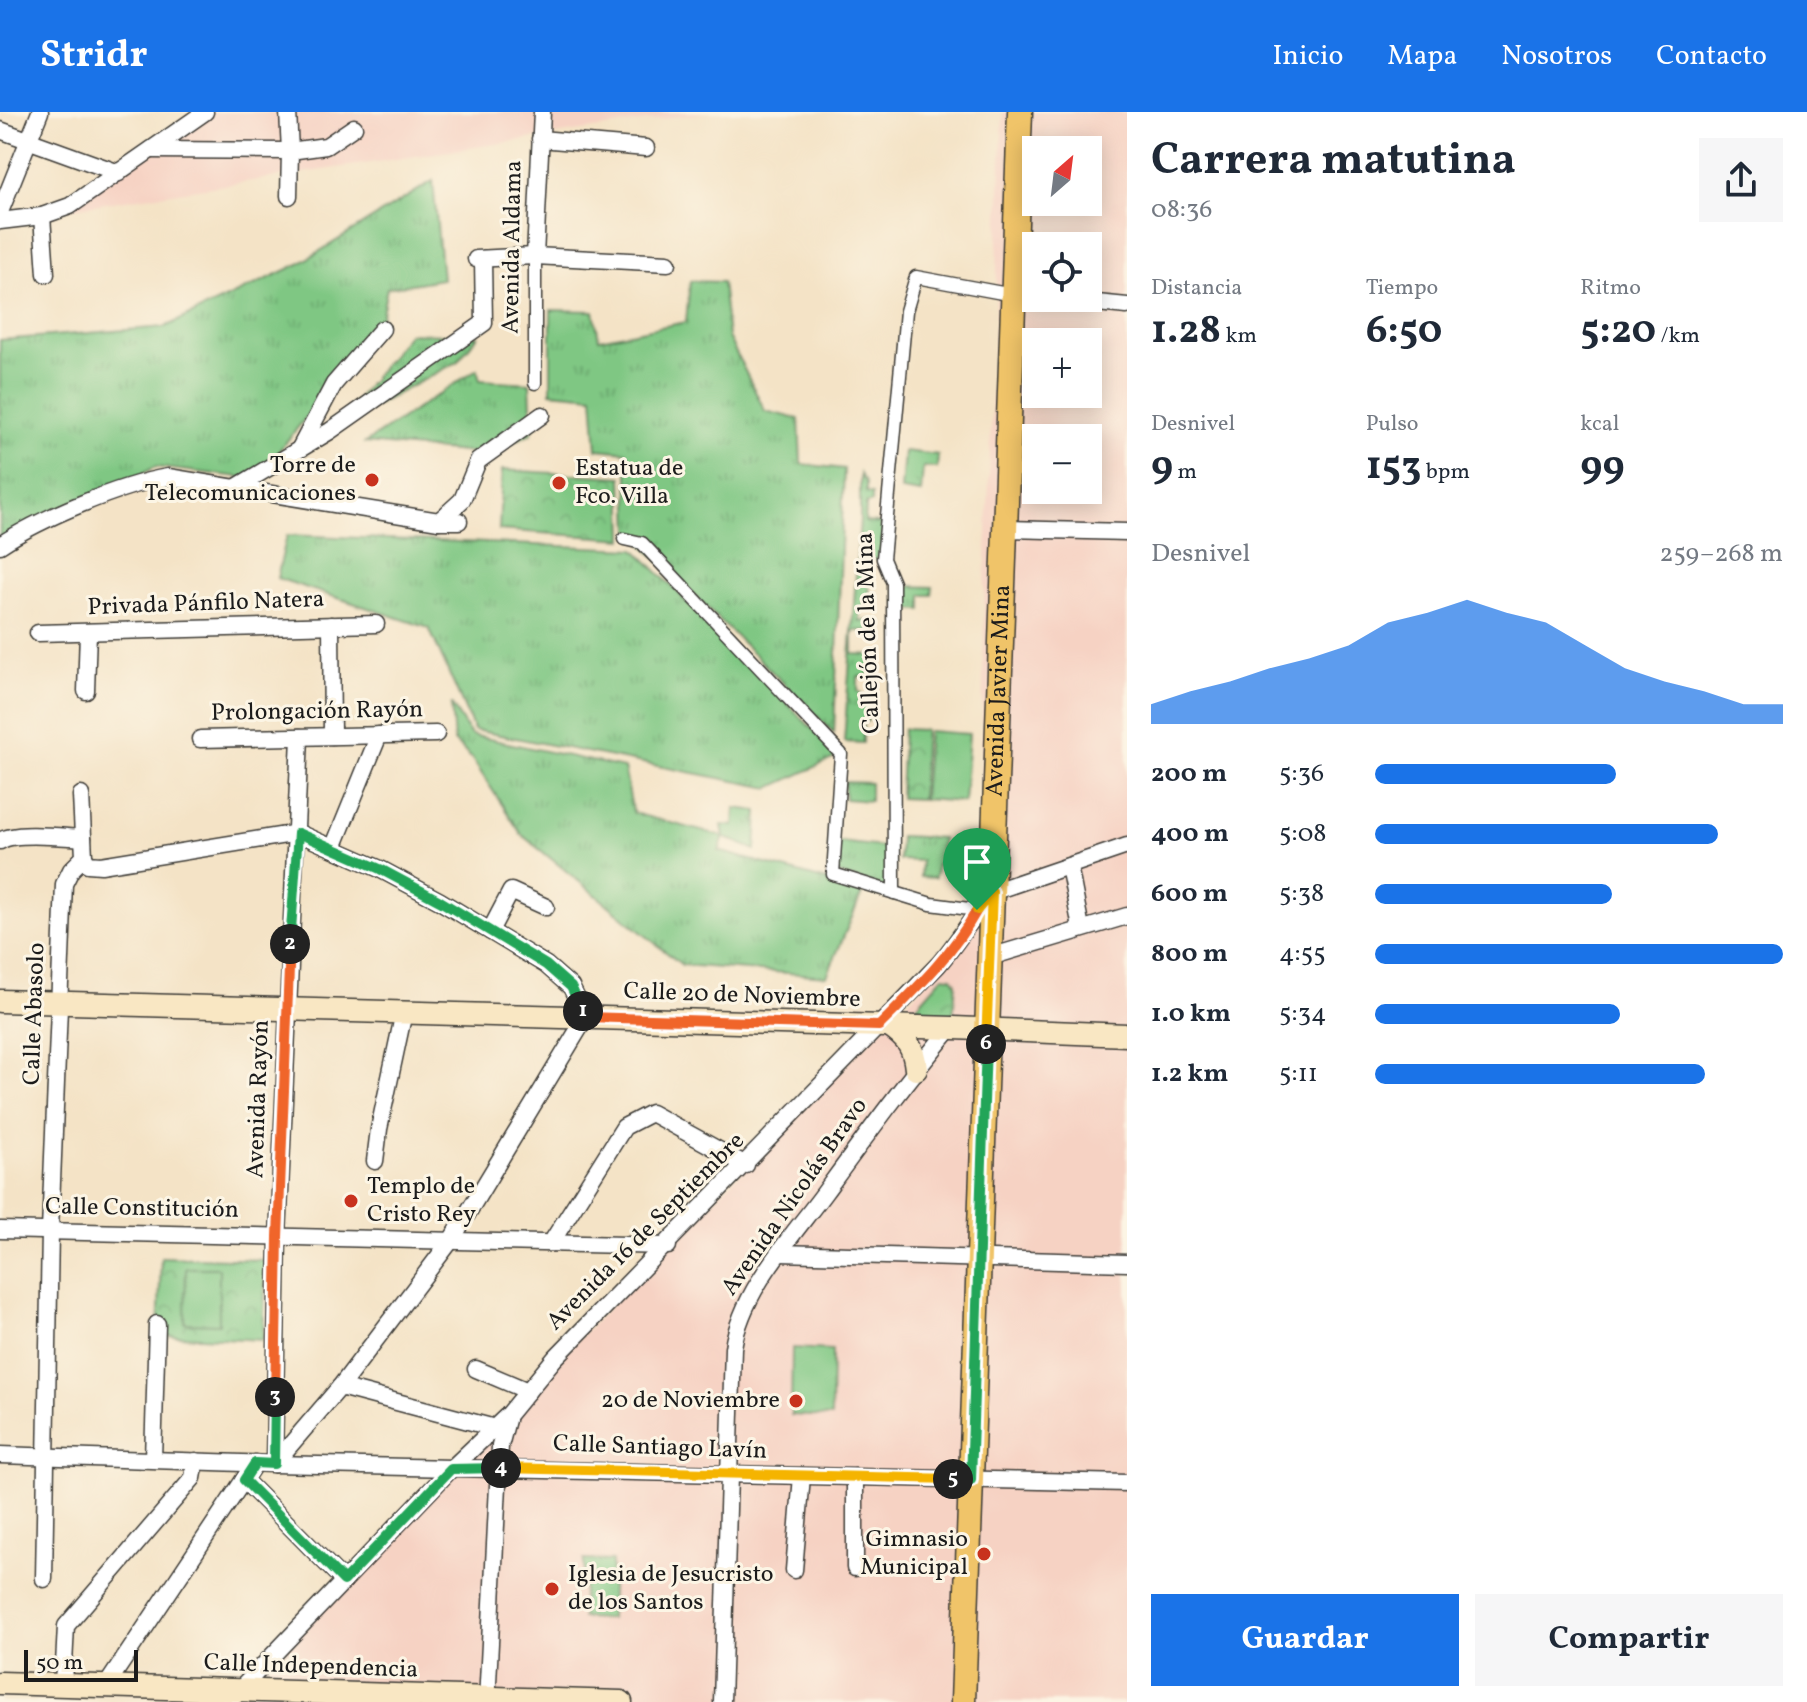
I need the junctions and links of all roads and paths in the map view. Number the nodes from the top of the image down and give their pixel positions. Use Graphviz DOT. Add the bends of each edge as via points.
graph roads {
  1 [pos="40,112"];
  2 [pos="205,112"];
  3 [pos="288,112"];
  4 [pos="542,112"];
  5 [pos="1020,112"];
  6 [pos="354,127"];
  7 [pos="0,130"];
  8 [pos="540,139"];
  9 [pos="28,141"];
  10 [pos="646,148"];
  11 [pos="151,150"];
  12 [pos="290,151"];
  13 [pos="119,173"];
  14 [pos="289,196"];
  15 [pos="0,212"];
  16 [pos="42,216"];
  17 [pos="0,221"];
  18 [pos="1023,232"];
  19 [pos="535,256"];
  20 [pos="668,263"];
  21 [pos="46,274"];
  22 [pos="1022,295"];
  23 [pos="1102,304"];
  24 [pos="1127,306"];
  25 [pos="1024,312"];
  26 [pos="382,329"];
  27 [pos="535,383"];
  28 [pos="542,415"];
  29 [pos="299,450"];
  30 [pos="235,488"];
  31 [pos="439,521"];
  32 [pos="459,521"];
  33 [pos="1005,529"];
  34 [pos="1127,532"];
  35 [pos="624,539"];
  36 [pos="0,545"];
  37 [pos="376,624"];
  38 [pos="331,625"];
  39 [pos="88,632"];
  40 [pos="38,633"];
  41 [pos="86,691"];
  42 [pos="436,734"];
  43 [pos="379,735"];
  44 [pos="332,736"];
  45 [pos="300,737"];
  46 [pos="200,739"];
  47 [pos="81,795"];
  48 [pos="298,833"];
  49 [pos="83,838"];
  50 [pos="0,841"];
  51 [pos="1127,846"];
  52 [pos="333,848"];
  53 [pos="84,857"];
  54 [pos="1069,866"];
  55 [pos="894,893"];
  56 [pos="985,901"];
  57 [pos="546,907"];
  58 [pos="1127,916"];
  59 [pos="1081,928"];
  60 [pos="490,931"];
  61 [pos="990,957"];
  62 [pos="0,1001"];
  63 [pos="59,1003"];
  64 [pos="286,1009"];
  65 [pos="404,1012"];
  66 [pos="586,1017"];
  67 [pos="884,1026"];
  68 [pos="951,1028"];
  69 [pos="987,1029"];
  70 [pos="1127,1035"];
  71 [pos="916,1069"];
  72 [pos="375,1161"];
  73 [pos="746,1165"];
  74 [pos="0,1230"];
  75 [pos="50,1231"];
  76 [pos="278,1237"];
  77 [pos="452,1239"];
  78 [pos="551,1243"];
  79 [pos="668,1246"];
  80 [pos="780,1253"];
  81 [pos="979,1259"];
  82 [pos="1127,1263"];
  83 [pos="157,1324"];
  84 [pos="476,1369"];
  85 [pos="340,1387"];
  86 [pos="528,1391"];
  87 [pos="509,1414"];
  88 [pos="495,1428"];
  89 [pos="0,1455"];
  90 [pos="45,1455"];
  91 [pos="153,1459"];
  92 [pos="196,1461"];
  93 [pos="255,1463"];
  94 [pos="274,1464"];
  95 [pos="500,1468"];
  96 [pos="451,1469"];
  97 [pos="729,1474"];
  98 [pos="802,1476"];
  99 [pos="855,1477"];
  100 [pos="244,1480"];
  101 [pos="971,1480"];
  102 [pos="1127,1483"];
  103 [pos="855,1568"];
  104 [pos="794,1570"];
  105 [pos="44,1579"];
  106 [pos="344,1581"];
  107 [pos="0,1683"];
  108 [pos="63,1684"];
  109 [pos="91,1691"];
  110 [pos="233,1697"];
  111 [pos="486,1701"];
  112 [pos="621,1702"];
  113 [pos="722,1702"];
  114 [pos="963,1702"];
  1 -- 9 [label="street"];
  2 -- 11 [label="street"];
  3 -- 12 [label="street"];
  4 -- 8 [label="street, Avenida Aldama"];
  5 -- 18 [label="main road, Avenida Javier Mina"];
  6 -- 12 [label="street" via="326,146"];
  7 -- 9 [label="street"];
  8 -- 10 [label="street"];
  8 -- 19 [label="street, Avenida Aldama"];
  9 -- 13 [label="street"];
  9 -- 15 [label="street"];
  11 -- 12 [label="street"];
  11 -- 13 [label="street"];
  12 -- 14 [label="street"];
  13 -- 16 [label="street" via="70,206"];
  16 -- 17 [label="street"];
  16 -- 21 [label="street"];
  19 -- 20 [label="street"];
  19 -- 27 [label="street, Avenida Aldama"];
  19 -- 29 [label="street" via="479,259 484,323"];
  22 -- 55 [label="street, Callejón de la Mina" via="916,277 906,311 883,559 893,583"];
  23 -- 24 [label="street"];
  25 -- 33 [label="main road, Avenida Javier Mina"];
  26 -- 29 [label="street" via="334,384"];
  28 -- 31 [label="street" via="478,461 462,500"];
  29 -- 30 [label="street"];
  30 -- 31 [label="street"];
  30 -- 36 [label="street" via="168,477 149,480"];
  31 -- 32 [label="street"];
  33 -- 34 [label="street"];
  33 -- 56 [label="main road, Avenida Javier Mina"];
  35 -- 55 [label="street" via="642,543 841,754 833,874"];
  37 -- 38 [label="street, Privada Pánfilo Natera"];
  38 -- 39 [label="street, Privada Pánfilo Natera"];
  38 -- 44 [label="street"];
  39 -- 40 [label="street, Privada Pánfilo Natera"];
  39 -- 41 [label="street"];
  42 -- 43 [label="street, Prolongación Rayón"];
  43 -- 44 [label="street, Prolongación Rayón"];
  43 -- 52 [label="street"];
  44 -- 45 [label="street, Prolongación Rayón"];
  45 -- 46 [label="street, Prolongación Rayón"];
  45 -- 48 [label="street, Avenida Rayón"];
  47 -- 49 [label="street"];
  48 -- 52 [label="street"];
  48 -- 53 [label="street" via="101,865 88,864"];
  48 -- 64 [label="street, Avenida Rayón"];
  49 -- 50 [label="street" via="15,836"];
  49 -- 53 [label="street"];
  51 -- 54 [label="street"];
  52 -- 60 [label="street"];
  53 -- 63 [label="street, Calle Abasolo" via="64,884"];
  54 -- 56 [label="street"];
  54 -- 59 [label="street"];
  55 -- 56 [label="street" via="931,904"];
  56 -- 61 [label="main road, Avenida Javier Mina"];
  56 -- 67 [label="street, Avenida 16 de Septiembre" via="960,940"];
  57 -- 60 [label="street" via="511,891"];
  58 -- 59 [label="street"];
  59 -- 61 [label="street"];
  60 -- 66 [label="street" via="563,978"];
  61 -- 69 [label="main road, Avenida Javier Mina"];
  62 -- 63 [label="main road, Calle 20 de Noviembre"];
  63 -- 64 [label="main road, Calle 20 de Noviembre"];
  63 -- 75 [label="street, Calle Abasolo"];
  64 -- 65 [label="main road, Calle 20 de Noviembre"];
  64 -- 76 [label="street, Avenida Rayón"];
  65 -- 66 [label="main road, Calle 20 de Noviembre"];
  65 -- 72 [label="street"];
  66 -- 67 [label="main road, Calle 20 de Noviembre"];
  66 -- 77 [label="street"];
  67 -- 68 [label="main road, Calle 20 de Noviembre"];
  67 -- 71 [label="main road" via="910,1043"];
  67 -- 73 [label="street, Avenida 16 de Septiembre"];
  68 -- 69 [label="main road, Calle 20 de Noviembre"];
  68 -- 71 [label="street, Avenida Nicolás Bravo"];
  69 -- 70 [label="main road, Calle 20 de Noviembre"];
  69 -- 81 [label="main road, Avenida Javier Mina"];
  71 -- 80 [label="street, Avenida Nicolás Bravo"];
  73 -- 78 [label="street" via="651,1113 624,1127"];
  73 -- 79 [label="street, Avenida 16 de Septiembre"];
  74 -- 75 [label="street, Calle Constitución"];
  75 -- 76 [label="street, Calle Constitución"];
  75 -- 90 [label="street, Calle Abasolo"];
  76 -- 77 [label="street, Calle Constitución"];
  76 -- 94 [label="street, Avenida Rayón"];
  77 -- 78 [label="street, Calle Constitución"];
  77 -- 85 [label="street"];
  78 -- 79 [label="street, Calle Constitución"];
  79 -- 86 [label="street, Avenida 16 de Septiembre"];
  80 -- 81 [label="street"];
  80 -- 97 [label="street, Avenida Nicolás Bravo" via="736,1331"];
  81 -- 82 [label="street"];
  81 -- 101 [label="main road, Avenida Javier Mina"];
  83 -- 91 [label="street"];
  84 -- 86 [label="street"];
  85 -- 88 [label="street"];
  85 -- 94 [label="street"];
  86 -- 87 [label="street, Avenida 16 de Septiembre"];
  87 -- 88 [label="street, Avenida 16 de Septiembre"];
  87 -- 95 [label="street" via="502,1431"];
  88 -- 96 [label="street, Avenida 16 de Septiembre"];
  89 -- 90 [label="street, Calle Santiago Lavín"];
  90 -- 91 [label="street, Calle Santiago Lavín"];
  90 -- 105 [label="street, Calle Abasolo"];
  91 -- 92 [label="street, Calle Santiago Lavín"];
  92 -- 93 [label="street, Calle Santiago Lavín"];
  92 -- 108 [label="street" via="193,1478 66,1626"];
  93 -- 94 [label="street, Calle Santiago Lavín"];
  93 -- 100 [label="street"];
  94 -- 96 [label="street, Calle Santiago Lavín"];
  95 -- 96 [label="street, Calle Santiago Lavín"];
  95 -- 97 [label="street, Calle Santiago Lavín"];
  95 -- 111 [label="street"];
  96 -- 106 [label="street, Avenida 16 de Septiembre"];
  97 -- 98 [label="street, Calle Santiago Lavín"];
  97 -- 113 [label="street, Avenida Nicolás Bravo"];
  98 -- 99 [label="street, Calle Santiago Lavín"];
  98 -- 104 [label="street"];
  99 -- 101 [label="street, Calle Santiago Lavín"];
  99 -- 103 [label="street"];
  100 -- 106 [label="street"];
  100 -- 109 [label="street"];
  101 -- 102 [label="street, Calle Santiago Lavín"];
  101 -- 114 [label="main road, Avenida Javier Mina"];
  106 -- 110 [label="street, Avenida 16 de Septiembre"];
  107 -- 108 [label="main road, Calle Independencia"];
  108 -- 109 [label="main road, Calle Independencia"];
  109 -- 110 [label="main road, Calle Independencia"];
  110 -- 111 [label="main road, Calle Independencia"];
  111 -- 112 [label="main road, Calle Independencia"];
}
